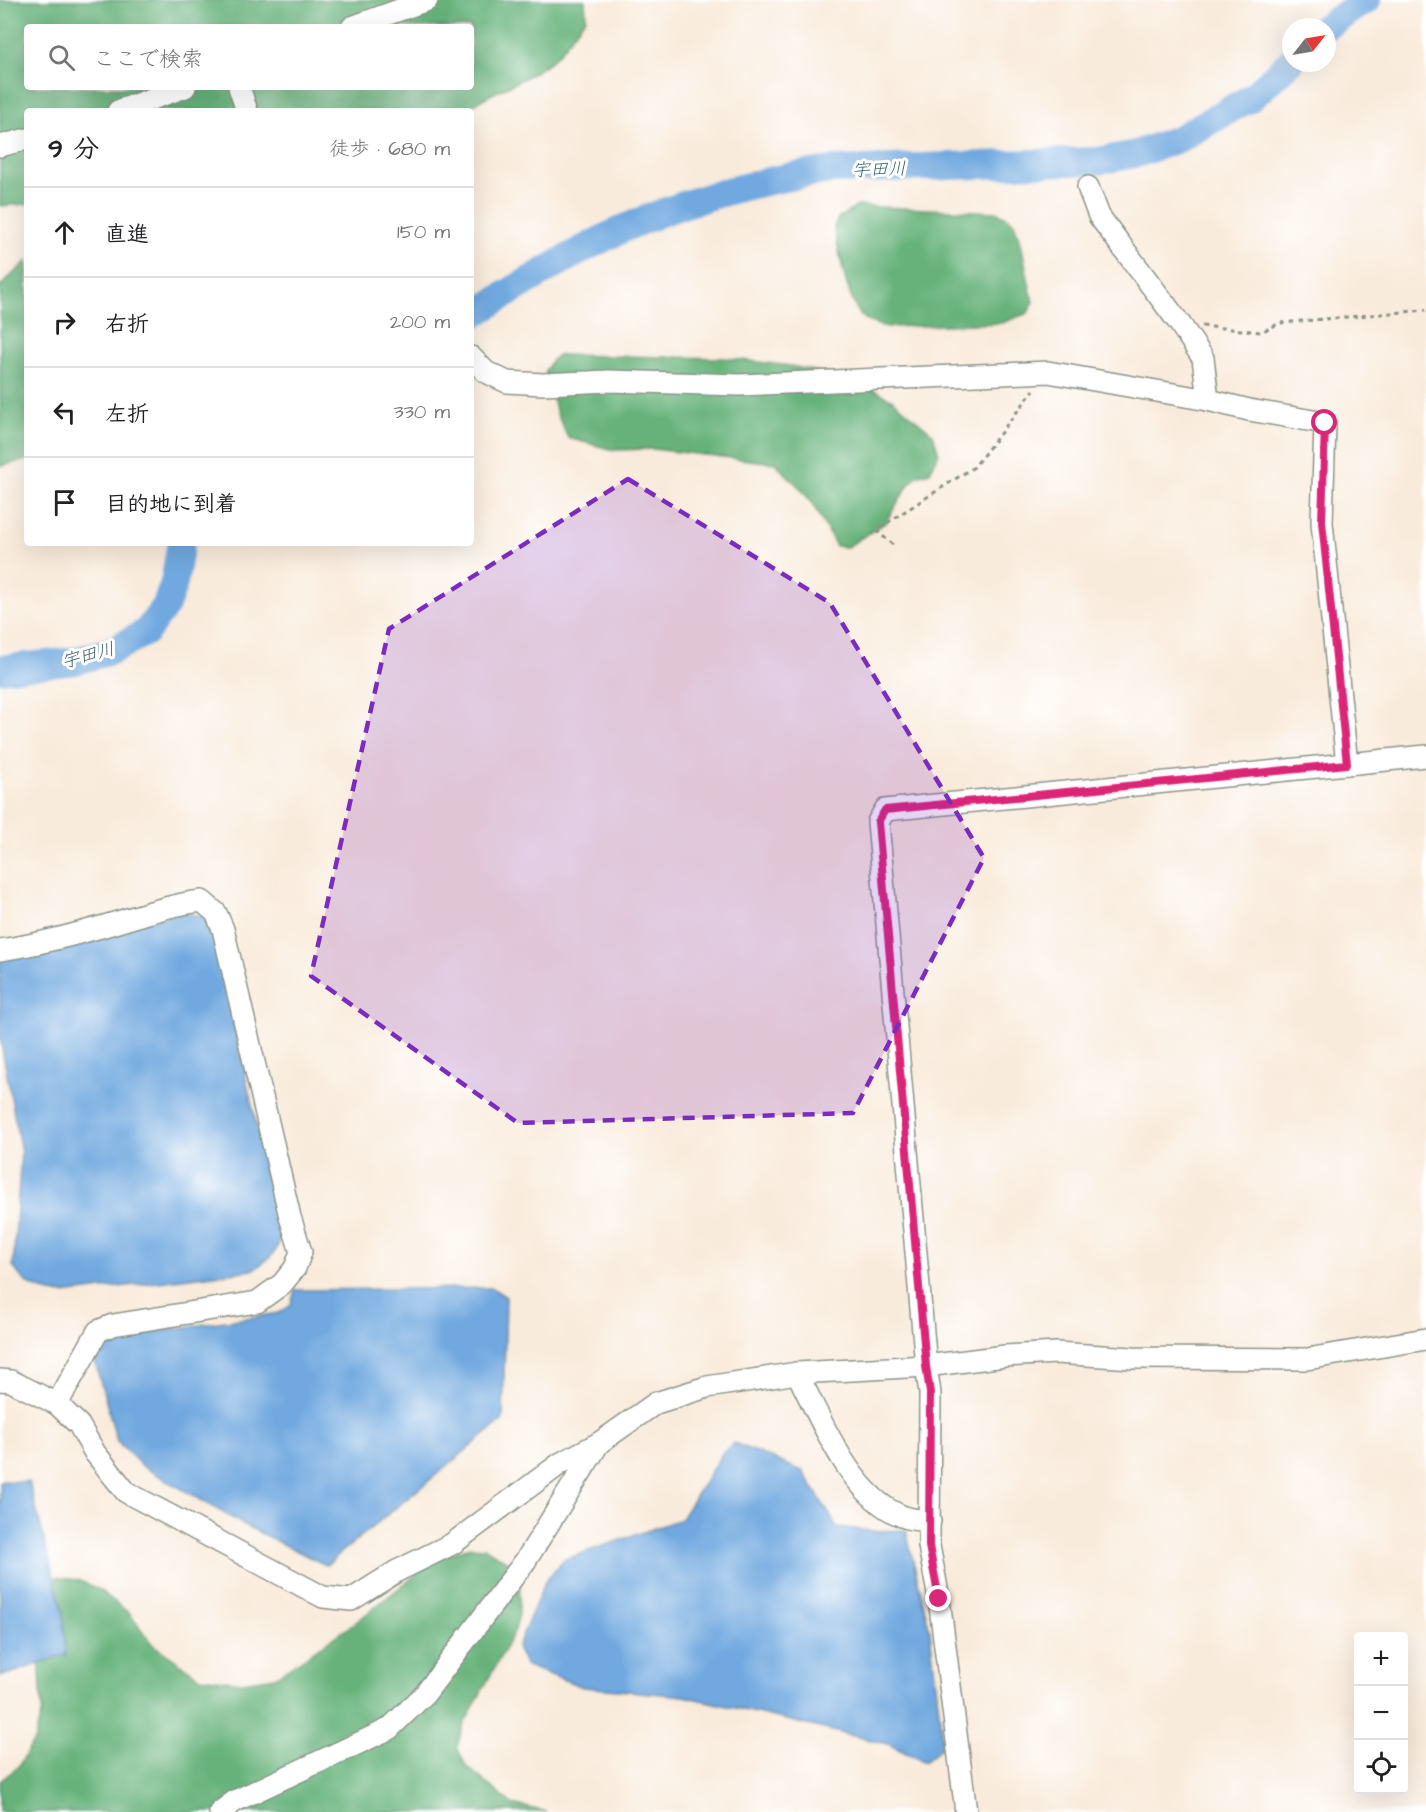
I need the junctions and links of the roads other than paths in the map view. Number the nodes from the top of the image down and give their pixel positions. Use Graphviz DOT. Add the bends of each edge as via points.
graph roads {
  1 [pos="427,0"];
  2 [pos="360,24"];
  3 [pos="177,90"];
  4 [pos="240,90"];
  5 [pos="126,108"];
  6 [pos="246,108"];
  7 [pos="24,140"];
  8 [pos="0,146"];
  9 [pos="1088,187"];
  10 [pos="474,360"];
  11 [pos="1208,400"];
  12 [pos="1426,756"];
  13 [pos="1347,764"];
  14 [pos="0,950"];
  15 [pos="1426,1339"];
  16 [pos="926,1366"];
  17 [pos="797,1373"];
  18 [pos="0,1380"];
  19 [pos="57,1404"];
  20 [pos="599,1443"];
  21 [pos="930,1521"];
  22 [pos="220,1812"];
  23 [pos="966,1812"];
  1 -- 2 [label="street"];
  3 -- 5 [label="street"];
  4 -- 6 [label="street"];
  7 -- 8 [label="street"];
  9 -- 11 [label="street" via="1099,216 1203,358"];
  10 -- 11 [label="street" via="486,372 507,382 543,384 609,381 739,385 1048,372"];
  11 -- 13 [label="street" via="1325,423 1322,522"];
  12 -- 13 [label="street"];
  13 -- 16 [label="street" via="885,810 878,822"];
  14 -- 19 [label="street" via="92,930 182,903 202,901 216,913 224,929 301,1252 295,1268 282,1284 257,1302 113,1325 98,1331"];
  15 -- 16 [label="street" via="1307,1359 1133,1358 1056,1353"];
  16 -- 17 [label="street"];
  16 -- 21 [label="street" via="930,1393"];
  17 -- 20 [label="street" via="707,1388 656,1403"];
  17 -- 21 [label="street" via="848,1470 878,1504 903,1517"];
  18 -- 19 [label="street" via="11,1381"];
  19 -- 20 [label="street" via="79,1425 126,1492 323,1597 351,1600 397,1571 452,1544 561,1463"];
  20 -- 22 [label="street" via="526,1560 405,1715 389,1729 235,1801"];
  21 -- 23 [label="street" via="929,1546"];
}
